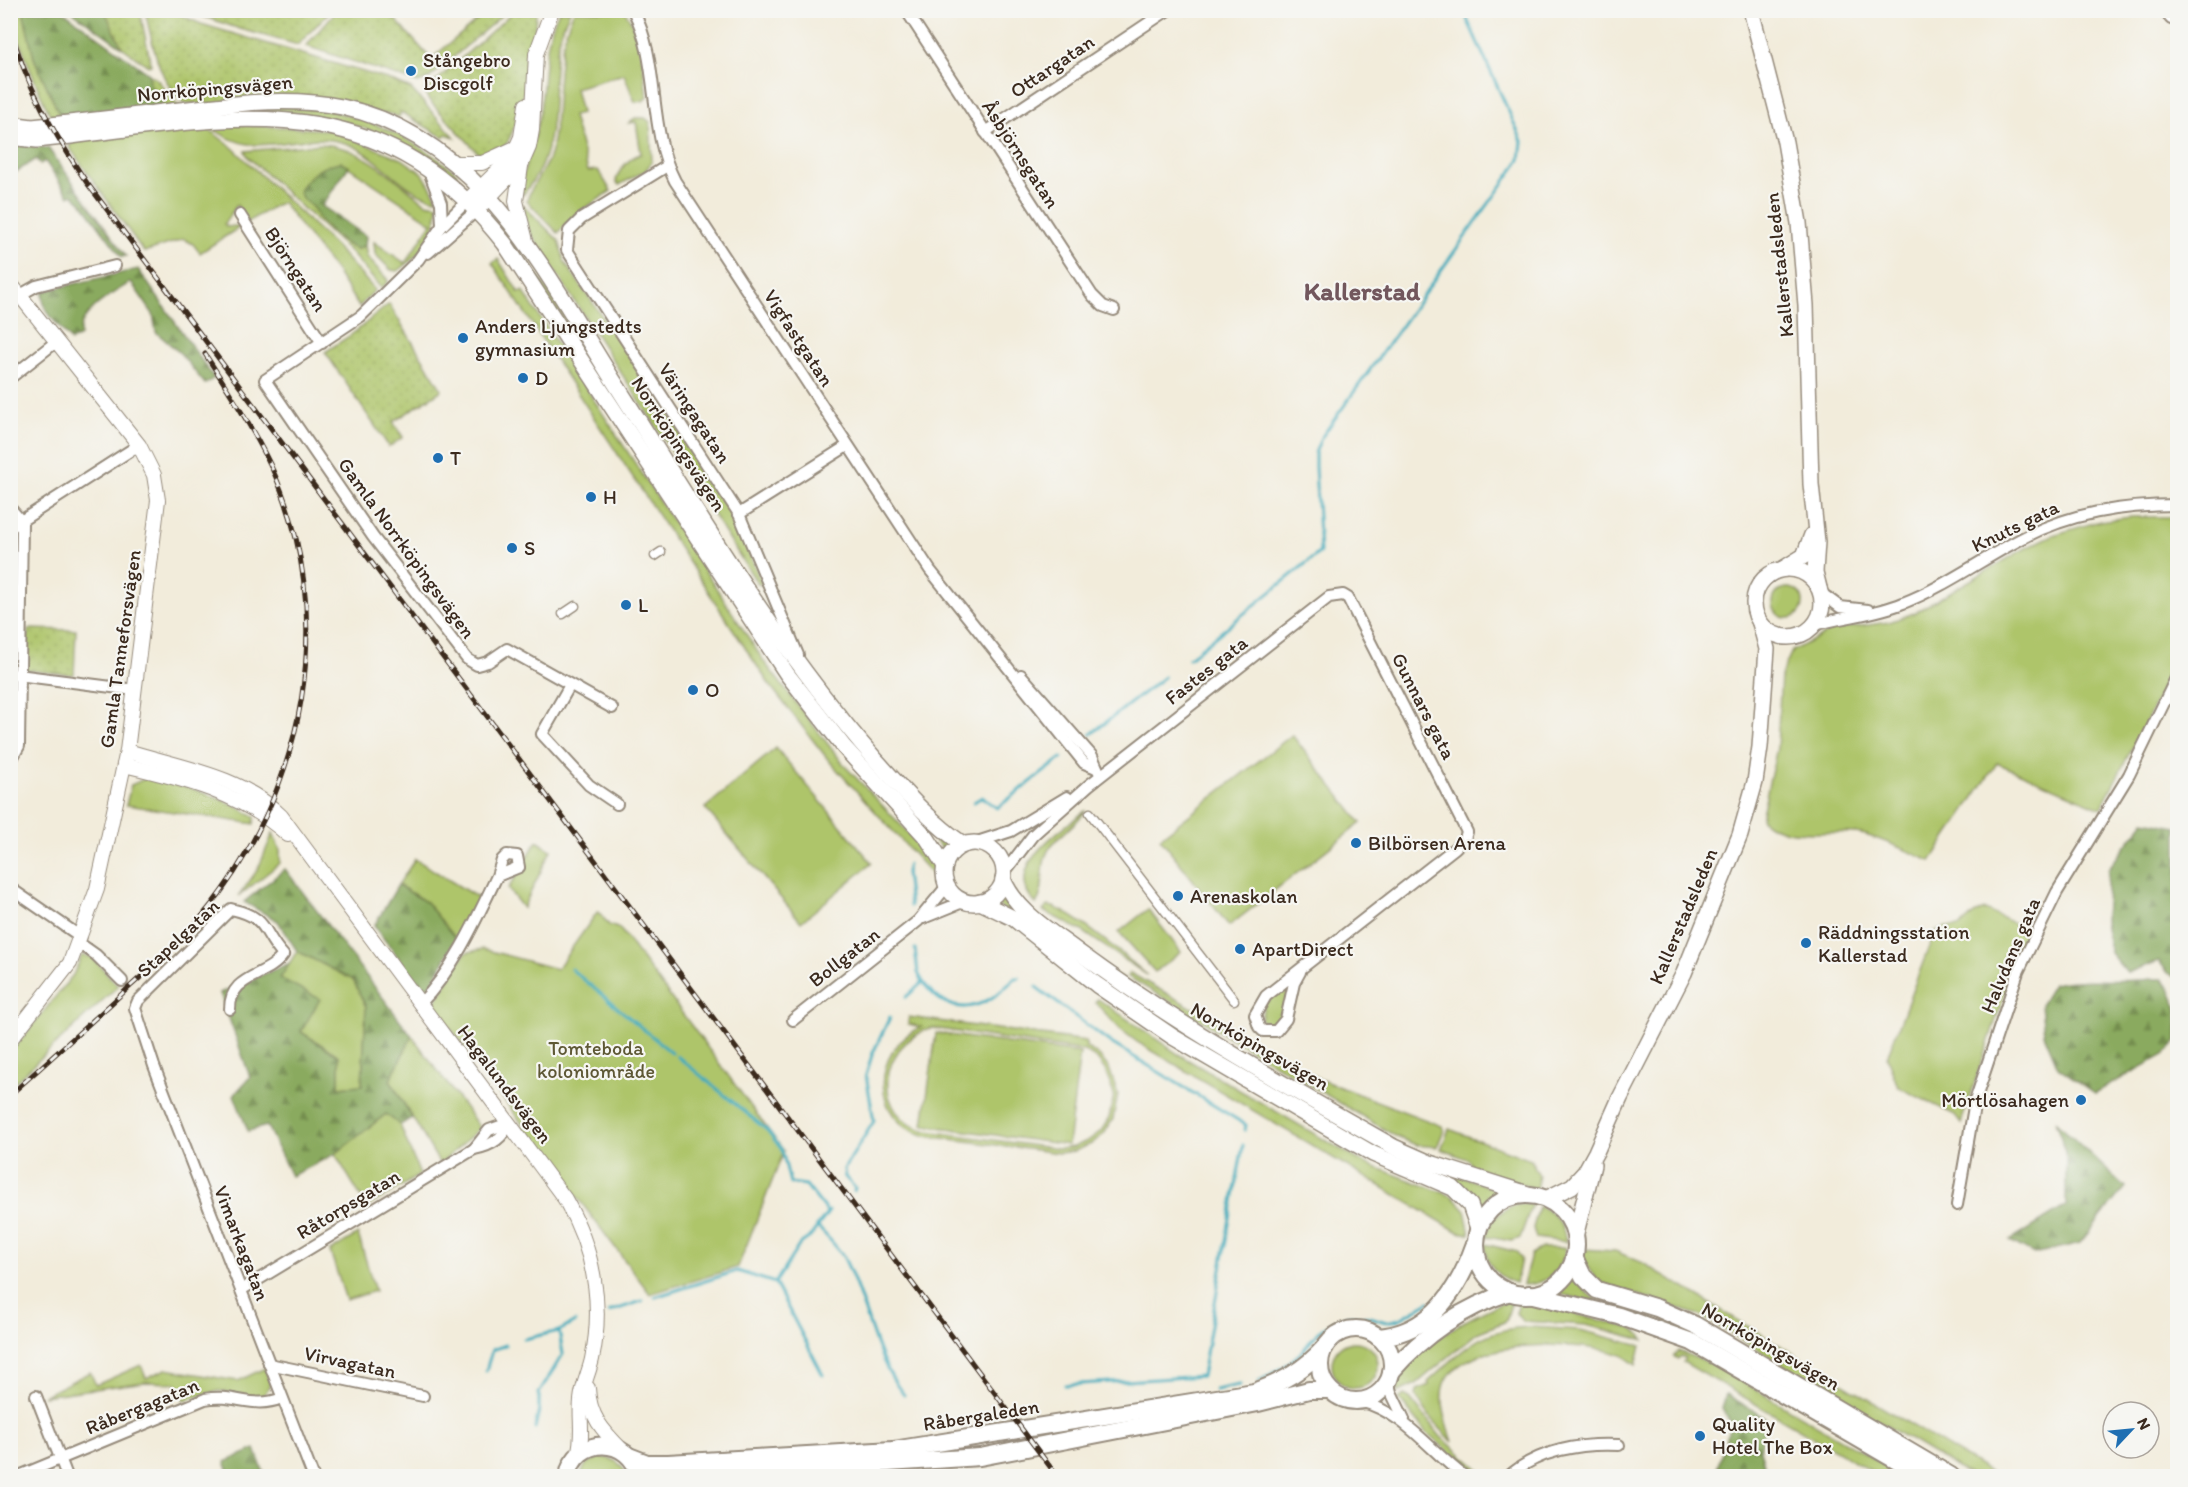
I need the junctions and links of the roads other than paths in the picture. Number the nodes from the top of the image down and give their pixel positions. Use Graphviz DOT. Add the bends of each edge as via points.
graph roads {
  1 [pos="552,10"];
  2 [pos="633,10"];
  3 [pos="906,10"];
  4 [pos="1168,10"];
  5 [pos="1751,10"];
  6 [pos="534,77"];
  7 [pos="10,124"];
  8 [pos="985,132"];
  9 [pos="10,137"];
  10 [pos="517,147"];
  11 [pos="522,162"];
  12 [pos="454,163"];
  13 [pos="667,166"];
  14 [pos="427,169"];
  15 [pos="486,193"];
  16 [pos="472,205"];
  17 [pos="240,215"];
  18 [pos="442,226"];
  19 [pos="528,246"];
  20 [pos="418,260"];
  21 [pos="115,266"];
  22 [pos="10,283"];
  23 [pos="20,295"];
  24 [pos="1114,310"];
  25 [pos="57,341"];
  26 [pos="322,343"];
  27 [pos="10,378"];
  28 [pos="140,445"];
  29 [pos="847,446"];
  30 [pos="2178,506"];
  31 [pos="10,508"];
  32 [pos="739,514"];
  33 [pos="1815,521"];
  34 [pos="22,522"];
  35 [pos="10,528"];
  36 [pos="1783,569"];
  37 [pos="1820,590"];
  38 [pos="1348,598"];
  39 [pos="575,606"];
  40 [pos="1877,611"];
  41 [pos="563,614"];
  42 [pos="1760,623"];
  43 [pos="1815,625"];
  44 [pos="1794,637"];
  45 [pos="805,672"];
  46 [pos="2178,674"];
  47 [pos="15,675"];
  48 [pos="1765,683"];
  49 [pos="570,685"];
  50 [pos="135,690"];
  51 [pos="612,708"];
  52 [pos="126,758"];
  53 [pos="10,762"];
  54 [pos="1099,772"];
  55 [pos="1089,785"];
  56 [pos="617,804"];
  57 [pos="1090,813"];
  58 [pos="976,845"];
  59 [pos="945,866"];
  60 [pos="496,876"];
  61 [pos="1003,876"];
  62 [pos="947,886"];
  63 [pos="10,888"];
  64 [pos="973,902"];
  65 [pos="918,921"];
  66 [pos="80,940"];
  67 [pos="1300,972"];
  68 [pos="122,981"];
  69 [pos="1234,999"];
  70 [pos="420,1004"];
  71 [pos="230,1009"];
  72 [pos="793,1020"];
  73 [pos="139,1023"];
  74 [pos="10,1041"];
  75 [pos="509,1123"];
  76 [pos="1596,1152"];
  77 [pos="1538,1197"];
  78 [pos="1957,1205"];
  79 [pos="1477,1235"];
  80 [pos="1575,1237"];
  81 [pos="1574,1257"];
  82 [pos="241,1290"];
  83 [pos="1510,1292"];
  84 [pos="1529,1294"];
  85 [pos="1378,1337"];
  86 [pos="1325,1347"];
  87 [pos="269,1364"];
  88 [pos="588,1374"];
  89 [pos="1390,1376"];
  90 [pos="1330,1390"];
  91 [pos="36,1396"];
  92 [pos="423,1396"];
  93 [pos="282,1398"];
  94 [pos="1359,1401"];
  95 [pos="1406,1422"];
  96 [pos="1619,1445"];
  97 [pos="626,1453"];
  98 [pos="60,1459"];
  99 [pos="569,1469"];
  100 [pos="19,1476"];
  101 [pos="67,1476"];
  102 [pos="313,1476"];
  103 [pos="639,1476"];
  104 [pos="688,1476"];
  105 [pos="1464,1476"];
  106 [pos="1509,1476"];
  107 [pos="1923,1476"];
  108 [pos="1951,1476"];
  1 -- 6 [label="street" via="536,54"];
  2 -- 13 [label="street, Vigfastgatan" via="646,44 658,137"];
  3 -- 8 [label="street, Åsbjörnsgatan"];
  4 -- 8 [label="street, Ottargatan"];
  5 -- 33 [label="main road, Kallerstadsleden" via="1785,142 1799,223"];
  6 -- 10 [label="street"];
  6 -- 11 [label="street" via="532,130"];
  7 -- 12 [label="main road, Norrköpingsvägen" via="32,127 246,103 299,101 374,117 425,141"];
  8 -- 24 [label="street, Åsbjörnsgatan" via="1092,296"];
  9 -- 14 [label="main road, Norrköpingsvägen" via="37,140 225,119 274,118 350,131 396,150"];
  10 -- 12 [label="street" via="482,163"];
  10 -- 15 [label="street"];
  11 -- 15 [label="street"];
  11 -- 19 [label="street" via="516,201"];
  12 -- 15 [label="main road, Norrköpingsvägen"];
  13 -- 29 [label="street, Vigfastgatan"];
  13 -- 32 [label="street, Väringagatan" via="581,219 569,231 567,250"];
  14 -- 16 [label="main road, Norrköpingsvägen"];
  14 -- 18 [label="street" via="438,189"];
  15 -- 16 [label="street"];
  15 -- 19 [label="main road, Norrköpingsvägen"];
  16 -- 18 [label="street"];
  16 -- 20 [label="street" via="436,247"];
  16 -- 59 [label="main road, Norrköpingsvägen" via="505,244 787,674 844,747 927,838"];
  17 -- 26 [label="street, Björngatan"];
  18 -- 20 [label="street"];
  19 -- 45 [label="main road, Norrköpingsvägen"];
  20 -- 26 [label="street" via="361,316"];
  21 -- 23 [label="street" via="36,286"];
  22 -- 23 [label="street, Gamla Tanneforsvägen"];
  23 -- 25 [label="street, Gamla Tanneforsvägen"];
  25 -- 27 [label="street"];
  25 -- 28 [label="street, Gamla Tanneforsvägen"];
  26 -- 49 [label="street, Gamla Norrköpingsvägen" via="265,380 373,537 467,659 477,665 507,649"];
  28 -- 34 [label="street"];
  28 -- 50 [label="street, Gamla Tanneforsvägen" via="154,475 158,508"];
  29 -- 32 [label="street"];
  29 -- 54 [label="street, Vigfastgatan" via="930,570 1084,763"];
  30 -- 40 [label="street, Knuts gata" via="2131,506 2061,521 2020,539 1922,595"];
  31 -- 34 [label="street"];
  32 -- 45 [label="street, Väringagatan"];
  33 -- 36 [label="main road, Kallerstadsleden" via="1804,556"];
  33 -- 37 [label="main road, Kallerstadsleden" via="1815,572"];
  34 -- 35 [label="street"];
  34 -- 47 [label="street"];
  36 -- 37 [label="main road" via="1808,575"];
  36 -- 42 [label="main road" via="1758,586 1754,608"];
  37 -- 40 [label="street, Knuts gata" via="1840,607"];
  37 -- 43 [label="main road" via="1821,613"];
  38 -- 54 [label="street, Fastes gata" via="1336,594 1329,597"];
  38 -- 67 [label="street, Gunnars gata" via="1467,832 1455,848"];
  39 -- 41 [label="street"];
  40 -- 43 [label="street, Knuts gata"];
  42 -- 44 [label="main road" via="1772,633"];
  42 -- 48 [label="main road, Kallerstadsleden" via="1767,650"];
  43 -- 44 [label="main road"];
  44 -- 48 [label="main road, Kallerstadsleden" via="1778,651"];
  45 -- 58 [label="main road, Norrköpingsvägen" via="853,734 930,820"];
  46 -- 78 [label="street, Halvdans gata" via="2129,775 2056,892 2018,972 1975,1101"];
  47 -- 50 [label="street"];
  47 -- 53 [label="street" via="19,746"];
  48 -- 76 [label="main road, Kallerstadsleden" via="1755,782 1740,835 1684,973"];
  49 -- 51 [label="street, Gamla Norrköpingsvägen"];
  49 -- 56 [label="street" via="542,734 589,785"];
  50 -- 52 [label="street, Gamla Tanneforsvägen"];
  52 -- 66 [label="street, Gamla Tanneforsvägen" via="102,873"];
  52 -- 70 [label="street, Hagalundsvägen" via="213,777 248,792 276,811"];
  54 -- 55 [label="street, Fastes gata"];
  55 -- 58 [label="street, Fastes gata" via="1079,788 1026,831"];
  55 -- 61 [label="street, Fastes gata" via="1033,835"];
  57 -- 69 [label="street"];
  58 -- 59 [label="main road" via="949,856"];
  58 -- 61 [label="main road" via="1000,858"];
  59 -- 62 [label="main road"];
  60 -- 70 [label="street" via="477,919 434,990"];
  61 -- 64 [label="main road" via="995,893"];
  61 -- 77 [label="main road, Norrköpingsvägen" via="1008,892 1031,916 1178,1022 1394,1147 1430,1163"];
  62 -- 64 [label="main road" via="955,895"];
  62 -- 65 [label="street, Bollgatan"];
  63 -- 66 [label="street"];
  64 -- 65 [label="street, Bollgatan"];
  64 -- 79 [label="main road, Norrköpingsvägen" via="1013,918 1097,985 1173,1037 1373,1154 1453,1188 1470,1205"];
  65 -- 72 [label="street, Bollgatan"];
  66 -- 68 [label="street"];
  66 -- 74 [label="street, Gamla Tanneforsvägen" via="55,986"];
  67 -- 67 [label="street" via="1266,996 1257,1008 1256,1022 1263,1031 1276,1031 1283,1025"];
  70 -- 75 [label="street, Hagalundsvägen"];
  71 -- 73 [label="street, Stapelgatan" via="234,990 240,983 283,956 260,921 231,909 138,1001 135,1008"];
  73 -- 82 [label="street, Vimarkagatan"];
  75 -- 82 [label="street, Råtorpsgatan" via="494,1142 474,1149"];
  75 -- 88 [label="street, Hagalundsvägen" via="565,1199 586,1243 597,1299"];
  76 -- 77 [label="main road, Kallerstadsleden" via="1572,1186"];
  76 -- 80 [label="main road, Kallerstadsleden"];
  77 -- 79 [label="main road" via="1511,1197 1499,1202 1489,1211"];
  77 -- 80 [label="main road" via="1568,1217"];
  79 -- 83 [label="main road" via="1477,1257 1483,1271 1497,1286"];
  79 -- 85 [label="main road" via="1463,1275 1444,1304 1401,1333"];
  80 -- 81 [label="main road"];
  81 -- 84 [label="main road" via="1559,1281"];
  81 -- 108 [label="main road, Norrköpingsvägen" via="1587,1281 1597,1290 1657,1308 1695,1325"];
  82 -- 87 [label="street, Vimarkagatan"];
  83 -- 84 [label="main road"];
  83 -- 89 [label="main road" via="1452,1319 1413,1348"];
  84 -- 107 [label="main road, Norrköpingsvägen" via="1619,1316 1692,1342"];
  85 -- 86 [label="main road" via="1349,1330 1331,1339"];
  85 -- 89 [label="main road" via="1389,1352"];
  86 -- 90 [label="main road" via="1321,1374"];
  86 -- 97 [label="main road, Råbergaleden" via="1296,1374 1254,1392 957,1441 893,1450 668,1463 647,1463"];
  87 -- 92 [label="street, Virvagatan"];
  87 -- 93 [label="street, Vimarkagatan"];
  88 -- 97 [label="street, Hagalundsvägen" via="591,1411 605,1434"];
  88 -- 99 [label="street, Hagalundsvägen" via="581,1400 582,1441"];
  89 -- 94 [label="main road" via="1373,1396"];
  89 -- 95 [label="street" via="1391,1392"];
  90 -- 94 [label="main road" via="1340,1398"];
  90 -- 104 [label="main road, Råbergaleden" via="1309,1390 980,1457"];
  91 -- 98 [label="street"];
  93 -- 98 [label="street, Råbergagatan" via="259,1404 220,1397 205,1399"];
  93 -- 102 [label="street, Vimarkagatan"];
  94 -- 95 [label="street" via="1384,1408"];
  95 -- 105 [label="street"];
  96 -- 106 [label="street" via="1566,1448 1532,1460"];
  97 -- 99 [label="main road, Råbergaleden" via="599,1445"];
  97 -- 103 [label="main road"];
  98 -- 100 [label="street, Råbergagatan"];
  98 -- 101 [label="street"];
}
